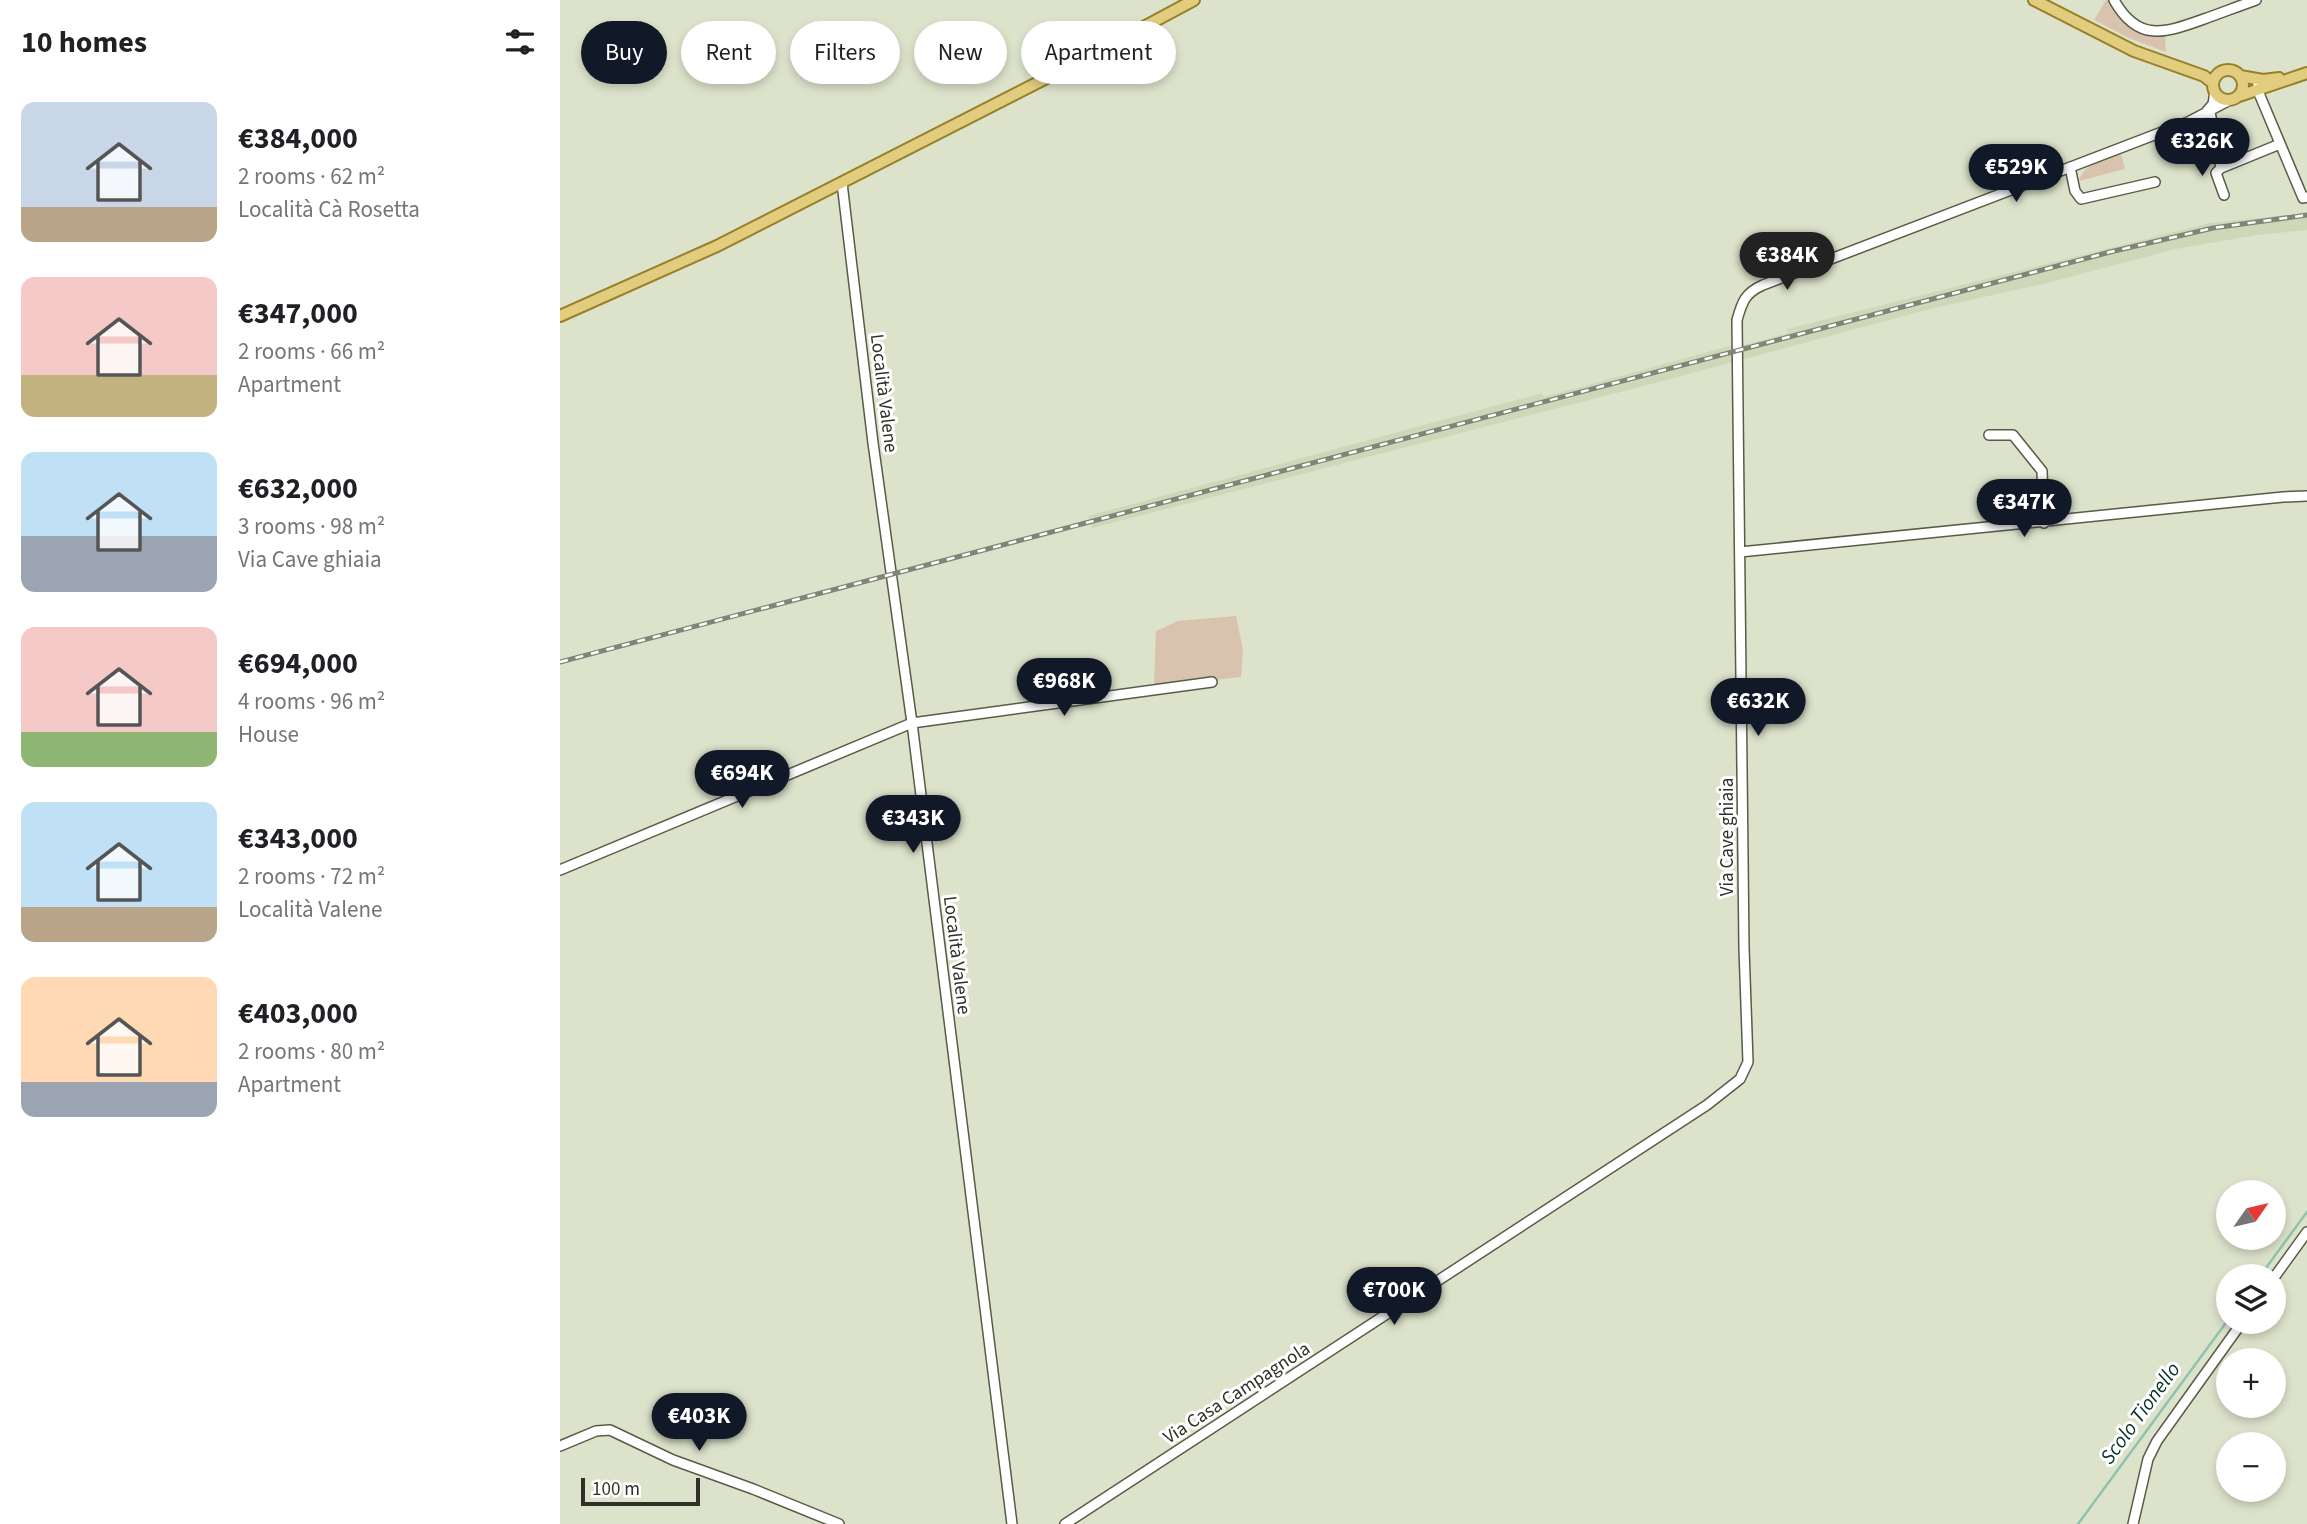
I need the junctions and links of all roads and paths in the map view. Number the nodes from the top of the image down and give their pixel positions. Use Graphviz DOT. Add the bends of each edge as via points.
graph roads {
  1 [pos="1194,0"];
  2 [pos="2034,0"];
  3 [pos="2114,0"];
  4 [pos="2256,0"];
  5 [pos="2161,60"];
  6 [pos="2223,71"];
  7 [pos="2307,73"];
  8 [pos="2240,76"];
  9 [pos="2292,77"];
  10 [pos="2253,78"];
  11 [pos="2214,88"];
  12 [pos="2258,91"];
  13 [pos="2235,98"];
  14 [pos="2207,113"];
  15 [pos="2280,144"];
  16 [pos="2070,167"];
  17 [pos="2221,168"];
  18 [pos="2154,182"];
  19 [pos="842,183"];
  20 [pos="2224,195"];
  21 [pos="2307,197"];
  22 [pos="560,316"];
  23 [pos="1989,435"];
  24 [pos="2307,496"];
  25 [pos="2044,523"];
  26 [pos="1740,552"];
  27 [pos="1212,682"];
  28 [pos="912,723"];
  29 [pos="560,870"];
  30 [pos="1707,1105"];
  31 [pos="2307,1232"];
  32 [pos="2284,1264"];
  33 [pos="2234,1334"];
  34 [pos="560,1446"];
  35 [pos="839,1524"];
  36 [pos="1012,1524"];
  37 [pos="1065,1524"];
  38 [pos="2133,1524"];
  1 -- 19 [label="main road"];
  2 -- 5 [label="main road"];
  3 -- 4 [label="street" via="2131,23 2153,33"];
  5 -- 6 [label="main road"];
  5 -- 11 [label="main road" via="2204,76"];
  6 -- 8 [label="main road"];
  6 -- 11 [label="main road"];
  7 -- 9 [label="main road"];
  8 -- 10 [label="main road"];
  8 -- 13 [label="main road" via="2243,84"];
  9 -- 10 [label="main road"];
  9 -- 12 [label="main road"];
  10 -- 12 [label="street"];
  11 -- 13 [label="main road" via="2221,99"];
  11 -- 14 [label="street"];
  12 -- 13 [label="main road"];
  12 -- 15 [label="street"];
  13 -- 14 [label="street, Via Cave ghiaia"];
  14 -- 16 [label="street, Via Cave ghiaia"];
  14 -- 17 [label="street"];
  15 -- 17 [label="street"];
  15 -- 21 [label="street" via="2303,198"];
  16 -- 18 [label="street" via="2081,199"];
  16 -- 26 [label="street, Via Cave ghiaia" via="1751,290 1742,299 1737,320"];
  17 -- 20 [label="street" via="2216,173"];
  19 -- 22 [label="main road" via="718,246"];
  19 -- 28 [label="street, Località Valene"];
  23 -- 25 [label="street" via="2013,435 2042,471"];
  24 -- 25 [label="street"];
  25 -- 26 [label="street"];
  26 -- 30 [label="street, Via Cave ghiaia" via="1748,1062 1740,1079"];
  27 -- 28 [label="street"];
  28 -- 29 [label="street"];
  28 -- 36 [label="street, Località Valene"];
  30 -- 37 [label="street, Via Casa Campagnola"];
  31 -- 32 [label="street"];
  33 -- 38 [label="street" via="2157,1441 2148,1459"];
  34 -- 35 [label="street" via="610,1430 673,1460"];
}
